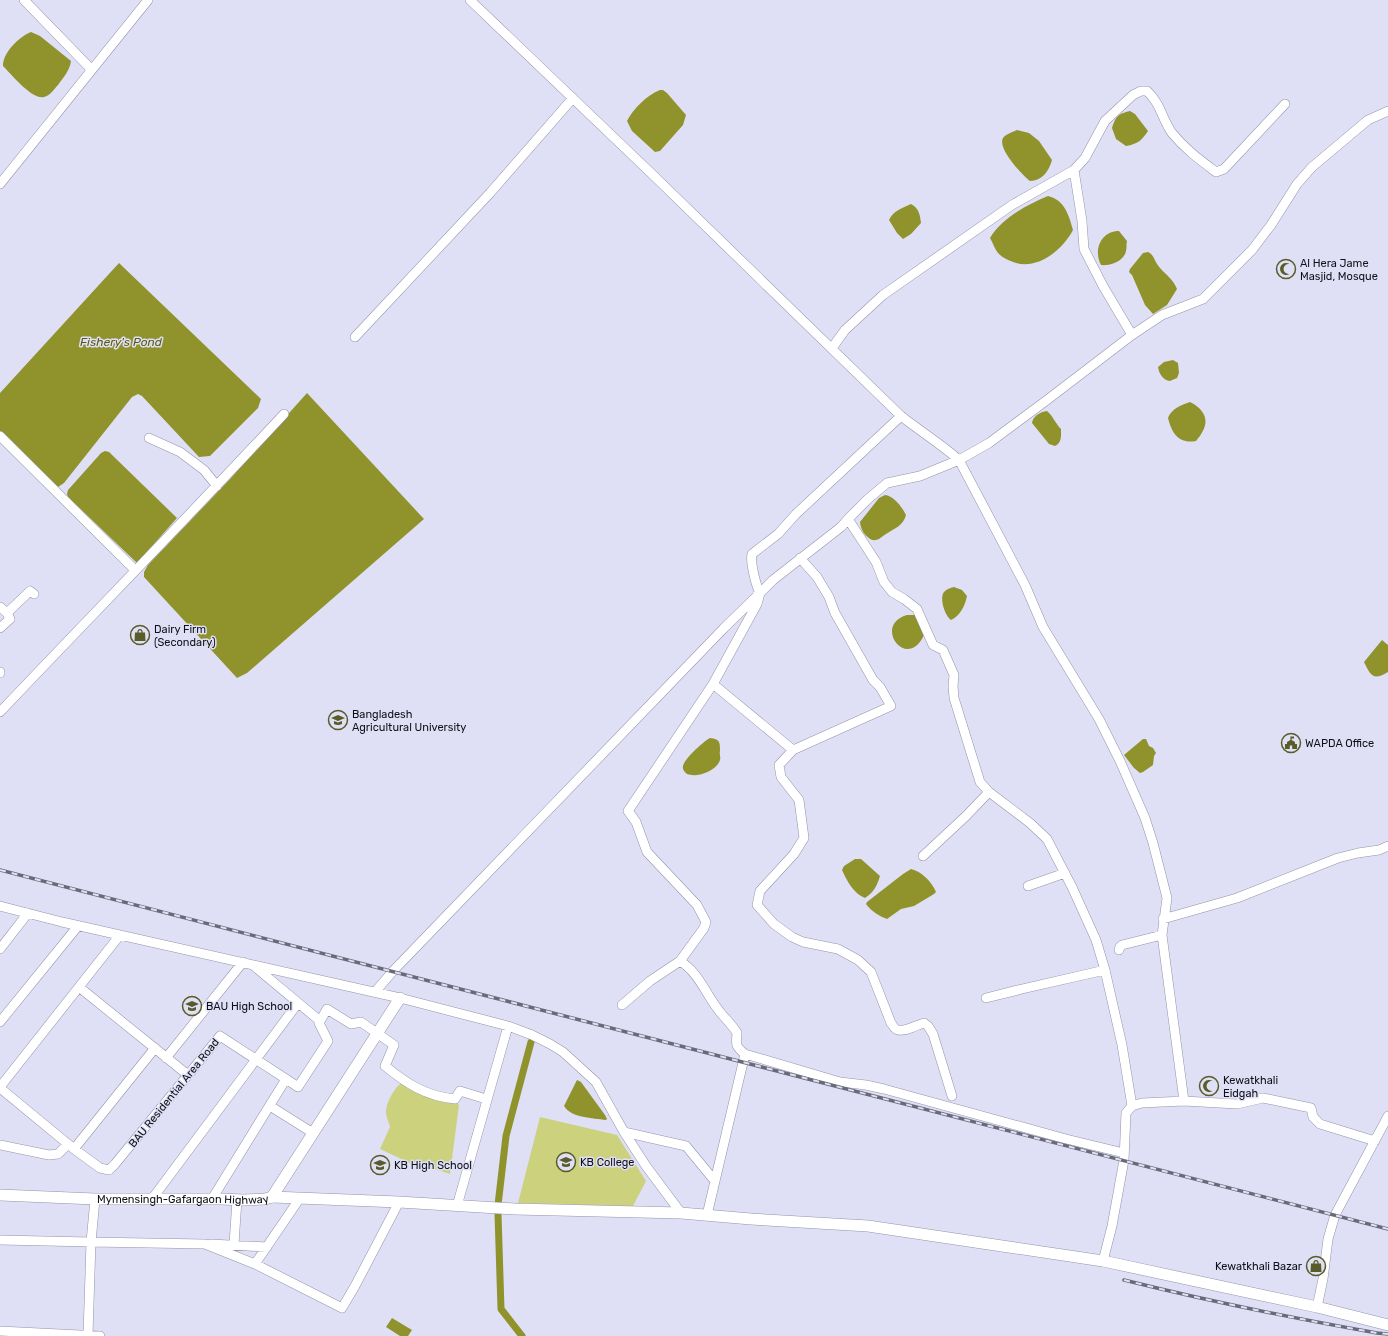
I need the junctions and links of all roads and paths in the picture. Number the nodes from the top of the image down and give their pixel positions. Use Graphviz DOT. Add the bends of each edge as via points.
graph roads {
  1 [pos="24,0"];
  2 [pos="148,0"];
  3 [pos="470,0"];
  4 [pos="91,69"];
  5 [pos="573,98"];
  6 [pos="1285,104"];
  7 [pos="1388,111"];
  8 [pos="1074,170"];
  9 [pos="0,184"];
  10 [pos="1132,335"];
  11 [pos="355,336"];
  12 [pos="832,348"];
  13 [pos="284,414"];
  14 [pos="901,416"];
  15 [pos="0,436"];
  16 [pos="149,438"];
  17 [pos="959,460"];
  18 [pos="217,486"];
  19 [pos="848,519"];
  20 [pos="800,558"];
  21 [pos="135,570"];
  22 [pos="760,593"];
  23 [pos="34,594"];
  24 [pos="4,610"];
  25 [pos="0,628"];
  26 [pos="712,684"];
  27 [pos="0,712"];
  28 [pos="793,750"];
  29 [pos="989,792"];
  30 [pos="1388,846"];
  31 [pos="922,856"];
  32 [pos="1065,873"];
  33 [pos="1028,886"];
  34 [pos="0,906"];
  35 [pos="28,914"];
  36 [pos="1163,919"];
  37 [pos="78,926"];
  38 [pos="120,935"];
  39 [pos="1162,935"];
  40 [pos="0,950"];
  41 [pos="1119,950"];
  42 [pos="680,961"];
  43 [pos="248,964"];
  44 [pos="1105,970"];
  45 [pos="79,987"];
  46 [pos="375,992"];
  47 [pos="400,998"];
  48 [pos="986,998"];
  49 [pos="298,1003"];
  50 [pos="622,1005"];
  51 [pos="320,1021"];
  52 [pos="0,1022"];
  53 [pos="508,1026"];
  54 [pos="377,1034"];
  55 [pos="155,1048"];
  56 [pos="745,1054"];
  57 [pos="166,1058"];
  58 [pos="256,1059"];
  59 [pos="188,1075"];
  60 [pos="286,1079"];
  61 [pos="0,1088"];
  62 [pos="952,1096"];
  63 [pos="486,1099"];
  64 [pos="1184,1101"];
  65 [pos="270,1106"];
  66 [pos="1132,1106"];
  67 [pos="1388,1116"];
  68 [pos="624,1132"];
  69 [pos="313,1134"];
  70 [pos="1375,1141"];
  71 [pos="0,1145"];
  72 [pos="71,1146"];
  73 [pos="1124,1153"];
  74 [pos="714,1180"];
  75 [pos="0,1195"];
  76 [pos="272,1197"];
  77 [pos="300,1198"];
  78 [pos="95,1199"];
  79 [pos="152,1199"];
  80 [pos="212,1199"];
  81 [pos="237,1200"];
  82 [pos="399,1202"];
  83 [pos="457,1206"];
  84 [pos="681,1213"];
  85 [pos="707,1215"];
  86 [pos="0,1240"];
  87 [pos="91,1242"];
  88 [pos="205,1244"];
  89 [pos="234,1244"];
  90 [pos="267,1247"];
  91 [pos="1103,1261"];
  92 [pos="255,1264"];
  93 [pos="1317,1307"];
  94 [pos="1388,1325"];
  95 [pos="0,1331"];
  96 [pos="88,1335"];
  97 [pos="100,1336"];
  1 -- 4 [label="street"];
  2 -- 4 [label="street"];
  3 -- 5 [label="street"];
  4 -- 9 [label="street"];
  5 -- 11 [label="street" via="490,193"];
  5 -- 12 [label="street"];
  6 -- 8 [label="street" via="1224,169 1216,172 1191,154 1171,132 1155,98 1146,91 1141,91 1105,121 1085,158"];
  7 -- 10 [label="street" via="1368,120 1312,167 1297,184 1252,250 1203,299 1162,315"];
  8 -- 10 [label="street" via="1084,249"];
  8 -- 12 [label="street" via="1012,205 883,295 845,330"];
  10 -- 17 [label="street" via="989,443"];
  12 -- 14 [label="street"];
  13 -- 18 [label="street"];
  14 -- 17 [label="street"];
  14 -- 22 [label="street" via="778,534 752,554 755,585"];
  15 -- 21 [label="street"];
  16 -- 18 [label="street" via="180,452 204,470"];
  17 -- 19 [label="street" via="920,476 887,483"];
  17 -- 36 [label="street" via="1025,585 1042,627 1099,719 1145,818 1167,898"];
  18 -- 21 [label="street"];
  19 -- 20 [label="street"];
  19 -- 29 [label="street" via="876,562 884,582 892,592 917,608 933,645 943,650 954,675 954,698 980,782"];
  20 -- 22 [label="street"];
  20 -- 28 [label="street" via="817,577 873,680 891,706"];
  21 -- 27 [label="street"];
  22 -- 26 [label="street" via="757,604"];
  22 -- 46 [label="street"];
  23 -- 24 [label="street" via="30,591"];
  24 -- 25 [label="street" via="10,619"];
  26 -- 28 [label="street"];
  26 -- 42 [label="street" via="628,811 636,822 647,852 697,905 706,922"];
  28 -- 62 [label="street" via="779,765 781,777 798,800 804,838 794,854 760,891 757,905 774,924 792,937 838,950 858,960 872,972 891,1023 899,1031 924,1023 928,1026 933,1034"];
  29 -- 31 [label="street"];
  29 -- 32 [label="street" via="1048,839"];
  30 -- 36 [label="street" via="1339,858 1237,898"];
  32 -- 33 [label="street"];
  32 -- 44 [label="street" via="1096,940"];
  34 -- 35 [label="street"];
  35 -- 37 [label="street"];
  35 -- 40 [label="street"];
  36 -- 39 [label="street"];
  37 -- 38 [label="street"];
  37 -- 52 [label="street"];
  38 -- 43 [label="street"];
  38 -- 45 [label="street, BAU Residential Area Road"];
  39 -- 41 [label="street" via="1122,945"];
  39 -- 64 [label="street"];
  42 -- 50 [label="street" via="650,981"];
  42 -- 56 [label="street" via="689,966 717,1008 734,1028 737,1033 738,1049"];
  43 -- 46 [label="street"];
  43 -- 49 [label="street"];
  43 -- 57 [label="street"];
  44 -- 48 [label="street"];
  44 -- 66 [label="street" via="1122,1045"];
  45 -- 55 [label="street"];
  45 -- 61 [label="street, BAU Residential Area Road"];
  46 -- 47 [label="street"];
  47 -- 53 [label="street"];
  47 -- 54 [label="main road, Mymensingh-Gafargaon Highway"];
  49 -- 51 [label="street"];
  49 -- 58 [label="street"];
  51 -- 54 [label="street" via="327,1009 351,1024 361,1022"];
  51 -- 60 [label="street" via="328,1041 298,1087"];
  53 -- 63 [label="street"];
  53 -- 68 [label="street" via="550,1044 583,1069 603,1092"];
  54 -- 63 [label="street" via="394,1045 385,1066 403,1081 428,1093 449,1098 455,1099 460,1091"];
  54 -- 69 [label="main road, Mymensingh-Gafargaon Highway"];
  55 -- 57 [label="street"];
  55 -- 72 [label="street"];
  56 -- 73 [label="street" via="840,1082 884,1089"];
  56 -- 74 [label="street"];
  57 -- 59 [label="street"];
  58 -- 59 [label="street, BAU Residential Area Road" via="220,1036"];
  58 -- 60 [label="street, BAU Residential Area Road"];
  58 -- 79 [label="street"];
  59 -- 72 [label="street, BAU Residential Area Road" via="109,1170 100,1168"];
  60 -- 65 [label="street"];
  61 -- 72 [label="street, BAU Residential Area Road"];
  63 -- 83 [label="street"];
  64 -- 66 [label="street"];
  64 -- 70 [label="street" via="1237,1104 1263,1098 1310,1108 1313,1117 1320,1124"];
  65 -- 69 [label="street"];
  65 -- 80 [label="street"];
  66 -- 73 [label="street" via="1126,1113"];
  67 -- 70 [label="street"];
  68 -- 74 [label="street" via="686,1146"];
  68 -- 84 [label="street"];
  69 -- 76 [label="main road, Mymensingh-Gafargaon Highway"];
  70 -- 93 [label="street" via="1335,1215 1328,1239"];
  71 -- 72 [label="street" via="49,1155 58,1154"];
  73 -- 91 [label="street" via="1112,1226"];
  74 -- 85 [label="street"];
  75 -- 78 [label="main road, Mymensingh-Gafargaon Highway"];
  76 -- 77 [label="main road"];
  76 -- 81 [label="main road, Mymensingh-Gafargaon Highway"];
  77 -- 82 [label="main road"];
  77 -- 90 [label="street"];
  78 -- 79 [label="main road, Mymensingh-Gafargaon Highway"];
  78 -- 87 [label="street"];
  79 -- 80 [label="main road, Mymensingh-Gafargaon Highway"];
  80 -- 81 [label="main road, Mymensingh-Gafargaon Highway"];
  81 -- 89 [label="street"];
  82 -- 83 [label="main road"];
  82 -- 92 [label="street" via="342,1308"];
  83 -- 84 [label="main road"];
  84 -- 85 [label="main road"];
  85 -- 91 [label="main road" via="868,1226"];
  86 -- 87 [label="street"];
  87 -- 88 [label="street"];
  87 -- 96 [label="street"];
  88 -- 89 [label="street"];
  88 -- 92 [label="street"];
  89 -- 90 [label="street"];
  90 -- 92 [label="street"];
  91 -- 93 [label="main road"];
  93 -- 94 [label="main road"];
  95 -- 96 [label="street"];
  96 -- 97 [label="street"];
}
